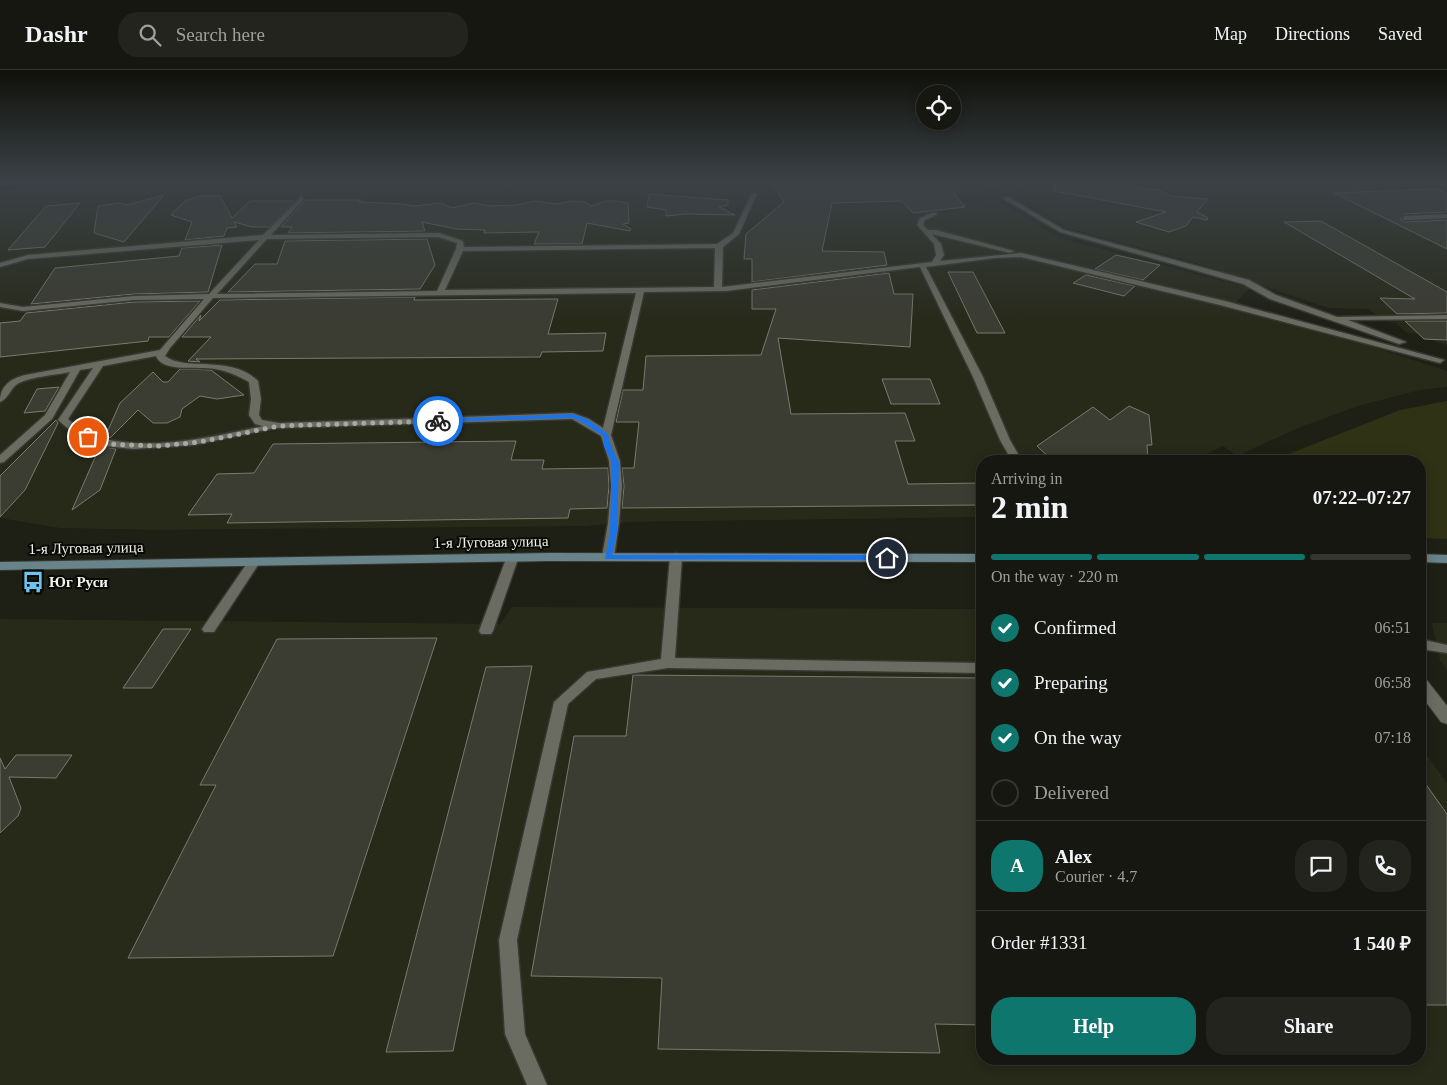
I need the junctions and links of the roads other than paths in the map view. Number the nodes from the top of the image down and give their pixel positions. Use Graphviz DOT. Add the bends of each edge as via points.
graph roads {
  1 [pos="271,229"];
  2 [pos="738,229"];
  3 [pos="925,229"];
  4 [pos="1058,229"];
  5 [pos="928,232"];
  6 [pos="265,236"];
  7 [pos="719,246"];
  8 [pos="460,249"];
  9 [pos="1021,255"];
  10 [pos="934,264"];
  11 [pos="0,265"];
  12 [pos="922,265"];
  13 [pos="641,289"];
  14 [pos="718,289"];
  15 [pos="440,292"];
  16 [pos="211,296"];
  17 [pos="0,305"];
  18 [pos="1447,316"];
  19 [pos="1330,319"];
  20 [pos="163,352"];
  21 [pos="1443,362"];
  22 [pos="100,364"];
  23 [pos="77,368"];
  24 [pos="0,399"];
  25 [pos="279,426"];
  26 [pos="606,435"];
  27 [pos="1014,455"];
  28 [pos="0,460"];
  29 [pos="608,557"];
  30 [pos="676,557"];
  31 [pos="976,558"];
  32 [pos="1426,558"];
  33 [pos="512,559"];
  34 [pos="1447,559"];
  35 [pos="254,562"];
  36 [pos="0,566"];
  37 [pos="209,629"];
  38 [pos="486,631"];
  39 [pos="1426,645"];
  40 [pos="1445,649"];
  41 [pos="668,663"];
  42 [pos="976,668"];
  43 [pos="1426,691"];
  44 [pos="1447,718"];
  45 [pos="537,1085"];
  1 -- 6 [label="lane"];
  2 -- 7 [label="lane"];
  3 -- 5 [label="lane"];
  4 -- 19 [label="lane" via="1246,282 1273,297"];
  5 -- 9 [label="lane"];
  5 -- 10 [label="lane" via="939,249 940,255"];
  6 -- 8 [label="lane" via="439,235 461,242"];
  6 -- 11 [label="lane" via="28,257"];
  6 -- 16 [label="lane"];
  7 -- 8 [label="lane"];
  7 -- 14 [label="lane"];
  8 -- 15 [label="lane"];
  9 -- 10 [label="lane"];
  9 -- 21 [label="lane" via="1222,302"];
  10 -- 12 [label="lane"];
  12 -- 14 [label="lane"];
  12 -- 27 [label="lane"];
  13 -- 14 [label="lane"];
  13 -- 15 [label="lane"];
  13 -- 26 [label="lane"];
  15 -- 16 [label="lane"];
  16 -- 17 [label="lane" via="134,298 23,309"];
  16 -- 20 [label="lane"];
  18 -- 19 [label="lane"];
  19 -- 21 [label="lane" via="1390,337"];
  20 -- 22 [label="lane"];
  20 -- 25 [label="lane" via="160,357 169,364 215,366 238,372 253,381 254,415 259,422"];
  22 -- 23 [label="lane"];
  22 -- 25 [label="lane" via="63,420 71,430 106,444 191,443"];
  23 -- 24 [label="lane" via="25,378 13,383"];
  23 -- 28 [label="lane" via="49,416"];
  25 -- 26 [label="lane" via="573,416"];
  26 -- 29 [label="lane" via="607,446 616,463 614,532"];
  29 -- 30 [label="main road, 1-я Луговая улица"];
  29 -- 33 [label="main road, 1-я Луговая улица"];
  30 -- 31 [label="main road, 1-я Луговая улица"];
  30 -- 41 [label="lane"];
  32 -- 34 [label="main road"];
  33 -- 35 [label="main road, 1-я Луговая улица"];
  33 -- 38 [label="lane"];
  35 -- 36 [label="main road, 1-я Луговая улица"];
  35 -- 37 [label="lane"];
  39 -- 40 [label="lane"];
  41 -- 42 [label="lane"];
  41 -- 45 [label="lane" via="592,675 561,702 508,940 515,1034"];
  43 -- 44 [label="street"];
}
